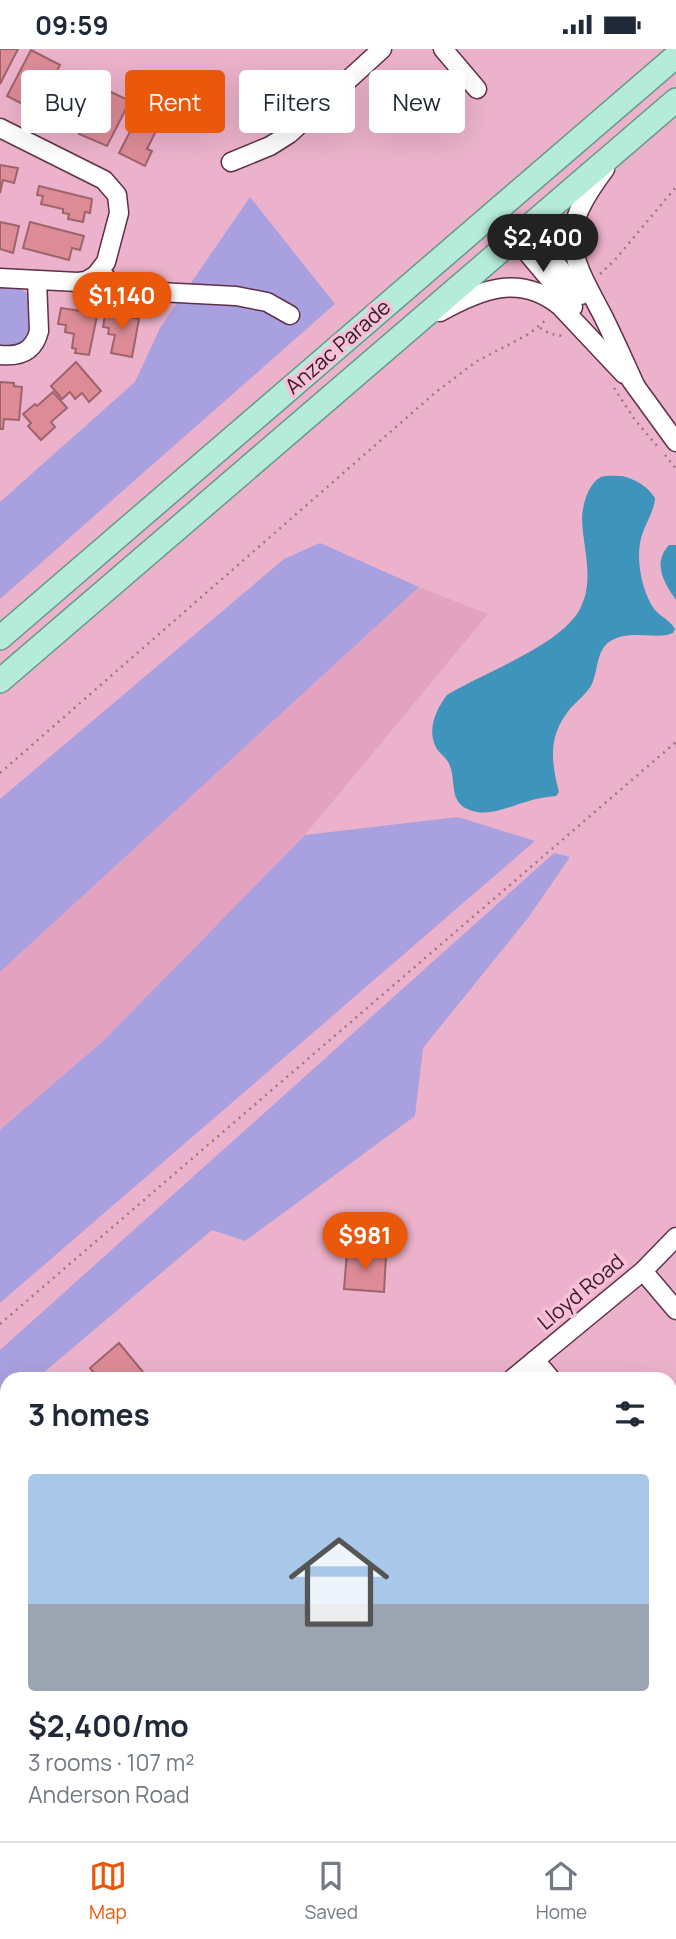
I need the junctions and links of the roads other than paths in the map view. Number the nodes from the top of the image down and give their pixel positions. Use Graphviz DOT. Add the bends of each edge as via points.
graph roads {
  1 [pos="382,49"];
  2 [pos="443,49"];
  3 [pos="676,56"];
  4 [pos="477,89"];
  5 [pos="676,100"];
  6 [pos="0,128"];
  7 [pos="623,145"];
  8 [pos="231,162"];
  9 [pos="500,208"];
  10 [pos="520,232"];
  11 [pos="100,271"];
  12 [pos="0,278"];
  13 [pos="37,280"];
  14 [pos="290,315"];
  15 [pos="414,325"];
  16 [pos="0,355"];
  17 [pos="632,381"];
  18 [pos="676,442"];
  19 [pos="0,638"];
  20 [pos="0,681"];
  21 [pos="676,1237"];
  22 [pos="643,1271"];
  23 [pos="676,1310"];
  24 [pos="535,1360"];
  25 [pos="520,1372"];
  26 [pos="545,1372"];
  1 -- 8 [label="street" via="289,134"];
  2 -- 4 [label="street"];
  3 -- 9 [label="main road, Anzac Parade"];
  5 -- 7 [label="main road, Anzac Parade"];
  6 -- 11 [label="street" via="104,180 114,190 119,213 108,258"];
  7 -- 10 [label="main road, Anzac Parade"];
  7 -- 17 [label="street" via="586,195 572,238 578,268"];
  9 -- 10 [label="main road"];
  9 -- 19 [label="main road, Anzac Parade"];
  10 -- 15 [label="main road, Anzac Parade"];
  10 -- 17 [label="street"];
  11 -- 13 [label="street" via="78,282"];
  11 -- 14 [label="street" via="120,290 236,296 267,302"];
  12 -- 13 [label="street"];
  13 -- 16 [label="street" via="37,338 23,353"];
  15 -- 17 [label="street" via="487,290 527,289 560,306"];
  15 -- 20 [label="main road, Anzac Parade"];
  17 -- 18 [label="street"];
  21 -- 22 [label="street, Lloyd Road"];
  22 -- 23 [label="street"];
  22 -- 24 [label="street, Lloyd Road"];
  24 -- 25 [label="street, Lloyd Road"];
  24 -- 26 [label="street"];
}
